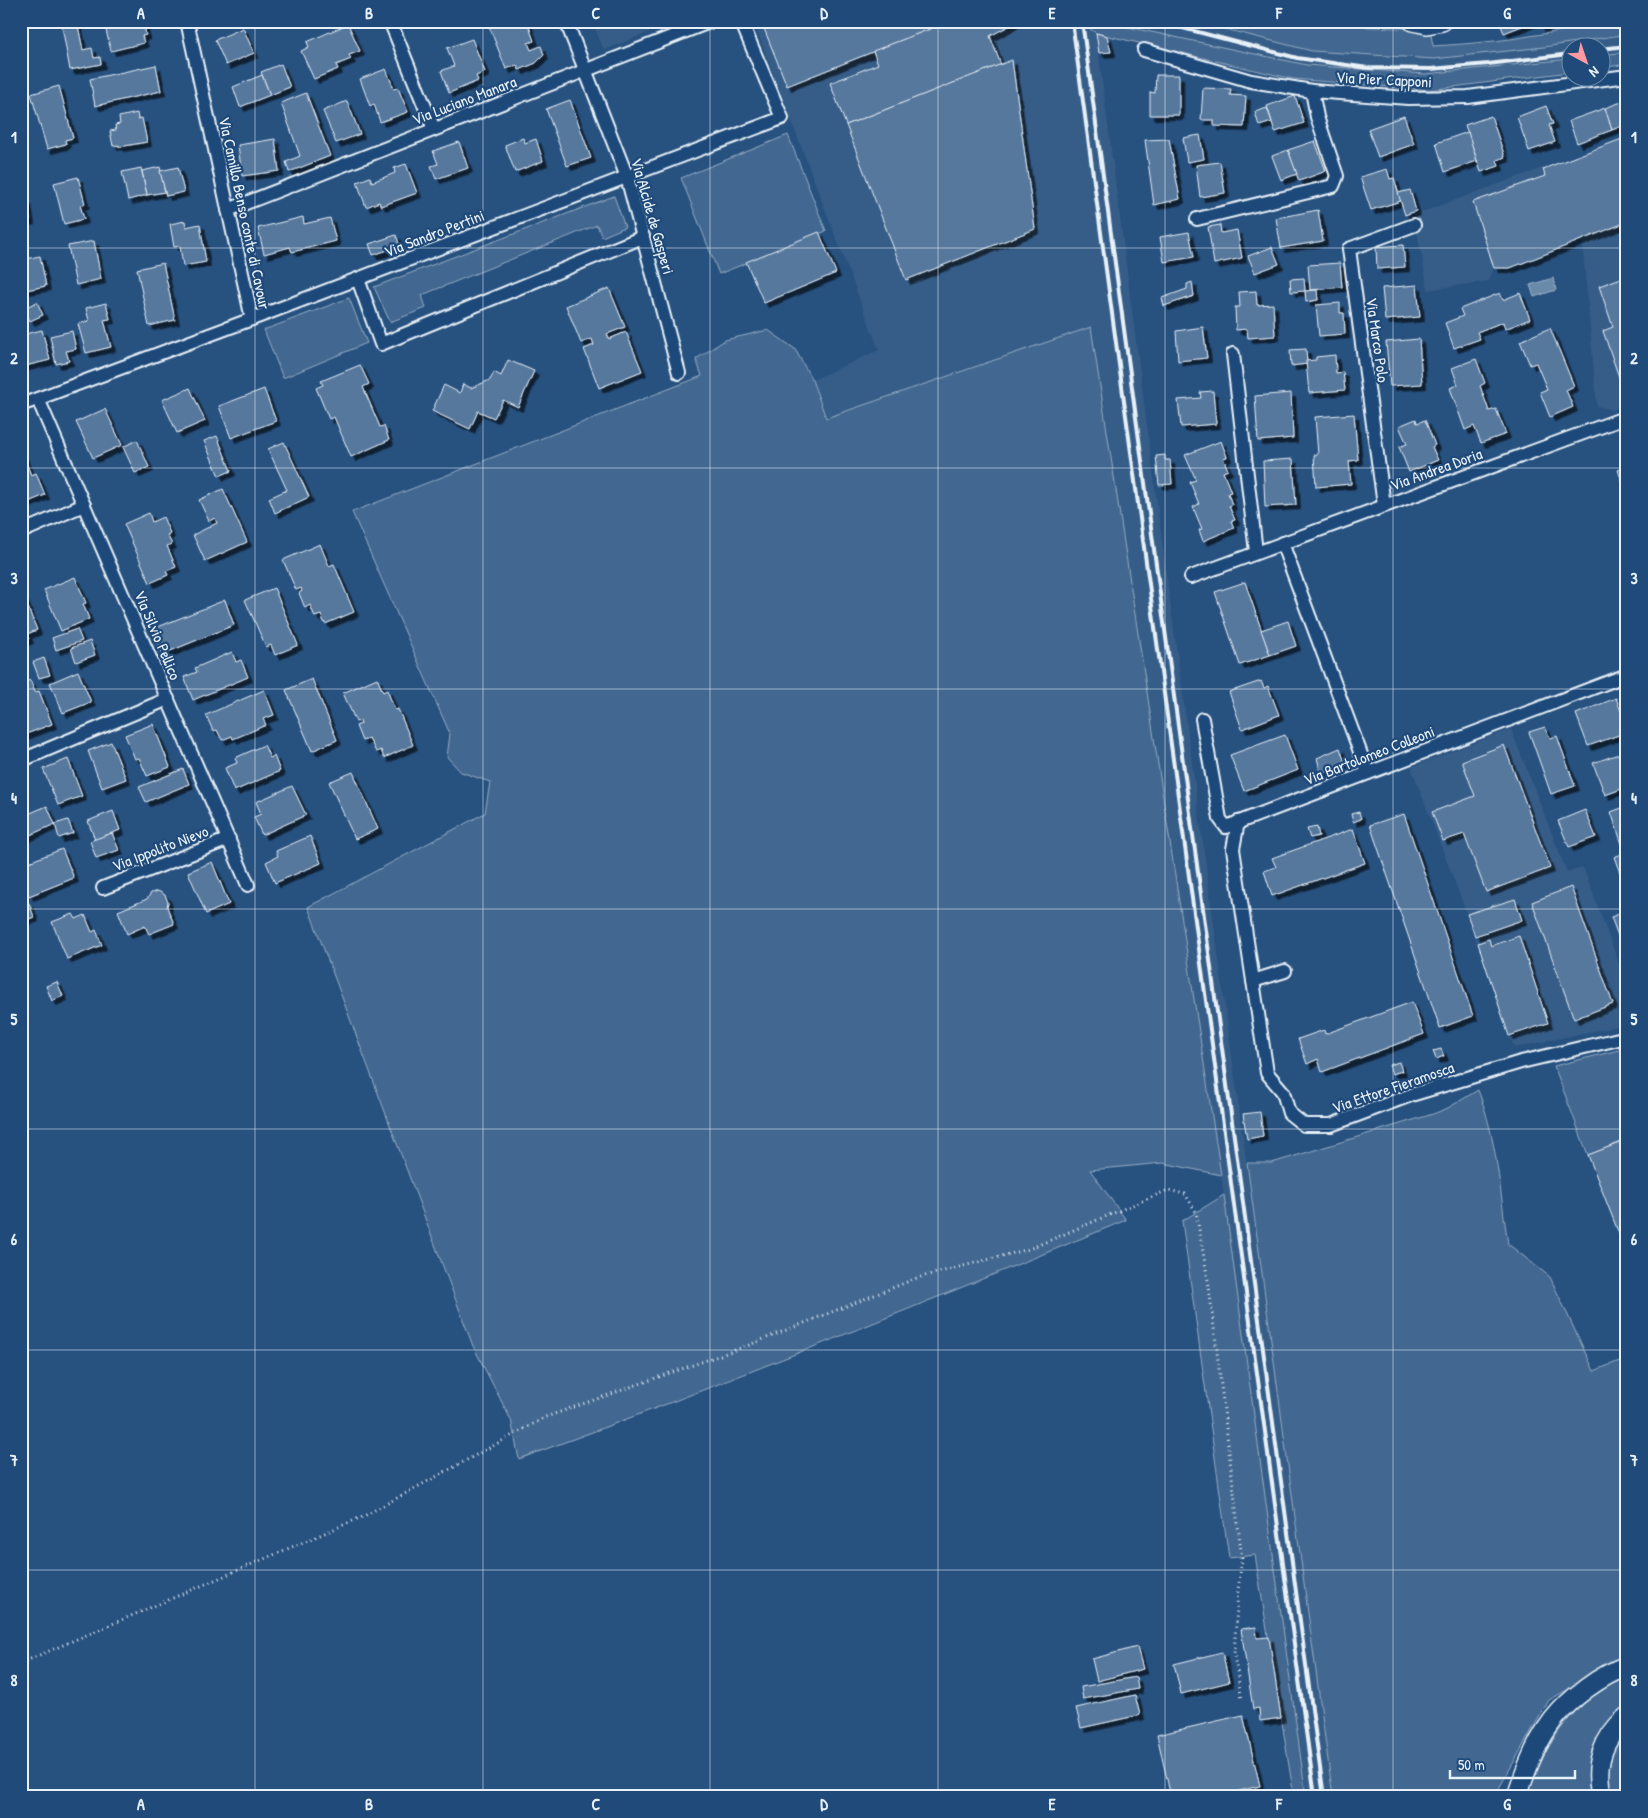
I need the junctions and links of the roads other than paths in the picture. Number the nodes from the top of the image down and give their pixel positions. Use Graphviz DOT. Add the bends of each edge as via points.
graph roads {
  1 [pos="187,21"];
  2 [pos="390,21"];
  3 [pos="566,21"];
  4 [pos="712,21"];
  5 [pos="741,21"];
  6 [pos="1413,21"];
  7 [pos="1442,21"];
  8 [pos="1144,50"];
  9 [pos="584,71"];
  10 [pos="1627,76"];
  11 [pos="1312,91"];
  12 [pos="434,129"];
  13 [pos="627,177"];
  14 [pos="228,210"];
  15 [pos="1196,219"];
  16 [pos="1414,226"];
  17 [pos="643,236"];
  18 [pos="358,279"];
  19 [pos="252,319"];
  20 [pos="1233,354"];
  21 [pos="679,373"];
  22 [pos="38,399"];
  23 [pos="22,403"];
  24 [pos="1627,417"];
  25 [pos="84,505"];
  26 [pos="1384,505"];
  27 [pos="21,532"];
  28 [pos="1282,543"];
  29 [pos="1256,552"];
  30 [pos="1191,577"];
  31 [pos="1627,675"];
  32 [pos="168,699"];
  33 [pos="1202,719"];
  34 [pos="27,758"];
  35 [pos="1368,773"];
  36 [pos="1238,822"];
  37 [pos="229,839"];
  38 [pos="248,885"];
  39 [pos="103,888"];
  40 [pos="1285,971"];
  41 [pos="1253,981"];
  42 [pos="1627,1037"];
  43 [pos="1627,1666"];
  44 [pos="1627,1717"];
  45 [pos="1517,1797"];
  46 [pos="1602,1797"];
  1 -- 14 [label="street, Via Camillo Benso conte di Cavour"];
  2 -- 12 [label="street"];
  3 -- 9 [label="street, Via Alcide de Gasperi"];
  4 -- 9 [label="street, Via Luciano Manara"];
  5 -- 13 [label="street, Via Sandro Pertini" via="782,118"];
  6 -- 7 [label="main road" via="1427,24"];
  8 -- 11 [label="street, Via Pier Capponi" via="1251,81"];
  9 -- 12 [label="street, Via Luciano Manara"];
  9 -- 13 [label="street, Via Alcide de Gasperi"];
  10 -- 11 [label="street, Via Pier Capponi" via="1468,97 1408,98"];
  11 -- 15 [label="street" via="1317,117 1337,176 1333,186"];
  12 -- 14 [label="street, Via Luciano Manara"];
  13 -- 17 [label="street, Via Alcide de Gasperi"];
  13 -- 18 [label="street, Via Sandro Pertini"];
  14 -- 19 [label="street, Via Camillo Benso conte di Cavour"];
  16 -- 26 [label="street, Via Marco Polo" via="1349,249"];
  17 -- 18 [label="street" via="381,344"];
  17 -- 21 [label="street, Via Alcide de Gasperi"];
  18 -- 19 [label="street, Via Sandro Pertini"];
  19 -- 22 [label="street, Via Camillo Benso conte di Cavour"];
  20 -- 29 [label="street"];
  22 -- 23 [label="street, Via Camillo Benso conte di Cavour"];
  22 -- 25 [label="street, Via Silvio Pellico"];
  24 -- 26 [label="street, Via Andrea Doria"];
  25 -- 27 [label="street"];
  25 -- 32 [label="street, Via Silvio Pellico"];
  26 -- 28 [label="street, Via Andrea Doria"];
  28 -- 29 [label="street, Via Andrea Doria"];
  28 -- 35 [label="street"];
  29 -- 30 [label="street, Via Andrea Doria"];
  31 -- 35 [label="street, Via Bartolomeo Colleoni"];
  32 -- 34 [label="street"];
  32 -- 37 [label="street, Via Silvio Pellico"];
  33 -- 36 [label="street" via="1220,819 1226,827"];
  35 -- 36 [label="street, Via Bartolomeo Colleoni"];
  36 -- 41 [label="street, Via Ettore Fieramosca" via="1233,849"];
  37 -- 38 [label="street, Via Silvio Pellico"];
  37 -- 39 [label="street, Via Ippolito Nievo"];
  40 -- 41 [label="street"];
  41 -- 42 [label="street, Via Ettore Fieramosca" via="1267,1073 1283,1092 1289,1113 1304,1125 1331,1126 1411,1095 1521,1062"];
  43 -- 45 [label="main road" via="1614,1670 1583,1691 1553,1720 1535,1750"];
  44 -- 46 [label="main road" via="1612,1732 1602,1751 1598,1776"];
}
